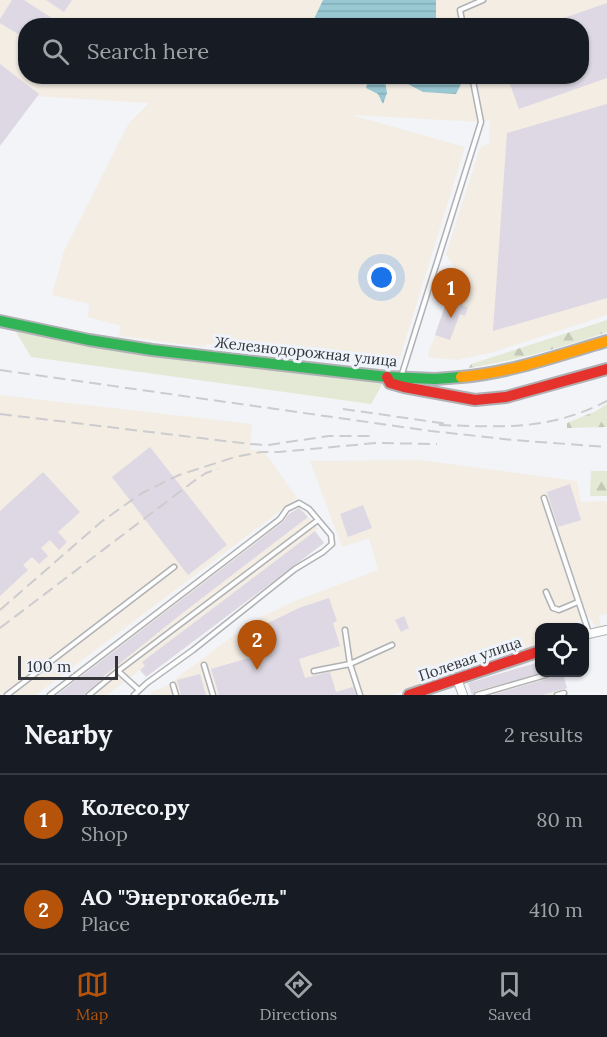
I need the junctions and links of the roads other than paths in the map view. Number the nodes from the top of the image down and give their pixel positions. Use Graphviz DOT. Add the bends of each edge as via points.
graph roads {
  1 [pos="483,0"];
  2 [pos="462,18"];
  3 [pos="474,84"];
  4 [pos="0,321"];
  5 [pos="607,341"];
  6 [pos="607,369"];
  7 [pos="387,376"];
  8 [pos="401,378"];
  9 [pos="544,498"];
  10 [pos="318,520"];
  11 [pos="174,567"];
  12 [pos="546,592"];
  13 [pos="578,602"];
  14 [pos="584,623"];
  15 [pos="345,630"];
  16 [pos="607,630"];
  17 [pos="589,634"];
  18 [pos="392,645"];
  19 [pos="535,653"];
  20 [pos="350,664"];
  21 [pos="204,665"];
  22 [pos="118,671"];
  23 [pos="314,671"];
  24 [pos="539,677"];
  25 [pos="457,680"];
  26 [pos="173,685"];
  27 [pos="140,690"];
  28 [pos="564,693"];
  29 [pos="7,695"];
  30 [pos="50,695"];
  31 [pos="89,695"];
  32 [pos="134,695"];
  33 [pos="176,695"];
  34 [pos="213,695"];
  35 [pos="360,695"];
  36 [pos="409,695"];
  37 [pos="463,695"];
  38 [pos="477,695"];
  39 [pos="557,695"];
  1 -- 2 [label="lane" via="460,10"];
  3 -- 8 [label="lane" via="481,122"];
  4 -- 7 [label="main road, Железнодорожная улица" via="152,350"];
  5 -- 8 [label="main road, Железнодорожная улица" via="482,375"];
  6 -- 7 [label="main road" via="506,397 475,400 404,387 390,383"];
  7 -- 8 [label="main road, Железнодорожная улица"];
  9 -- 13 [label="lane"];
  10 -- 22 [label="lane"];
  10 -- 27 [label="lane" via="331,535 332,544"];
  10 -- 30 [label="lane" via="299,503 287,509 280,519"];
  11 -- 29 [label="lane"];
  12 -- 13 [label="lane" via="552,608 559,610"];
  13 -- 14 [label="lane"];
  15 -- 20 [label="lane"];
  16 -- 17 [label="street"];
  18 -- 20 [label="lane"];
  19 -- 25 [label="main road, Полевая улица"];
  20 -- 23 [label="lane"];
  20 -- 35 [label="lane"];
  21 -- 34 [label="lane"];
  22 -- 27 [label="lane"];
  22 -- 31 [label="lane"];
  24 -- 38 [label="lane"];
  25 -- 36 [label="main road, Полевая улица"];
  25 -- 37 [label="street"];
  26 -- 33 [label="lane"];
  27 -- 32 [label="lane"];
  28 -- 39 [label="lane"];
}
